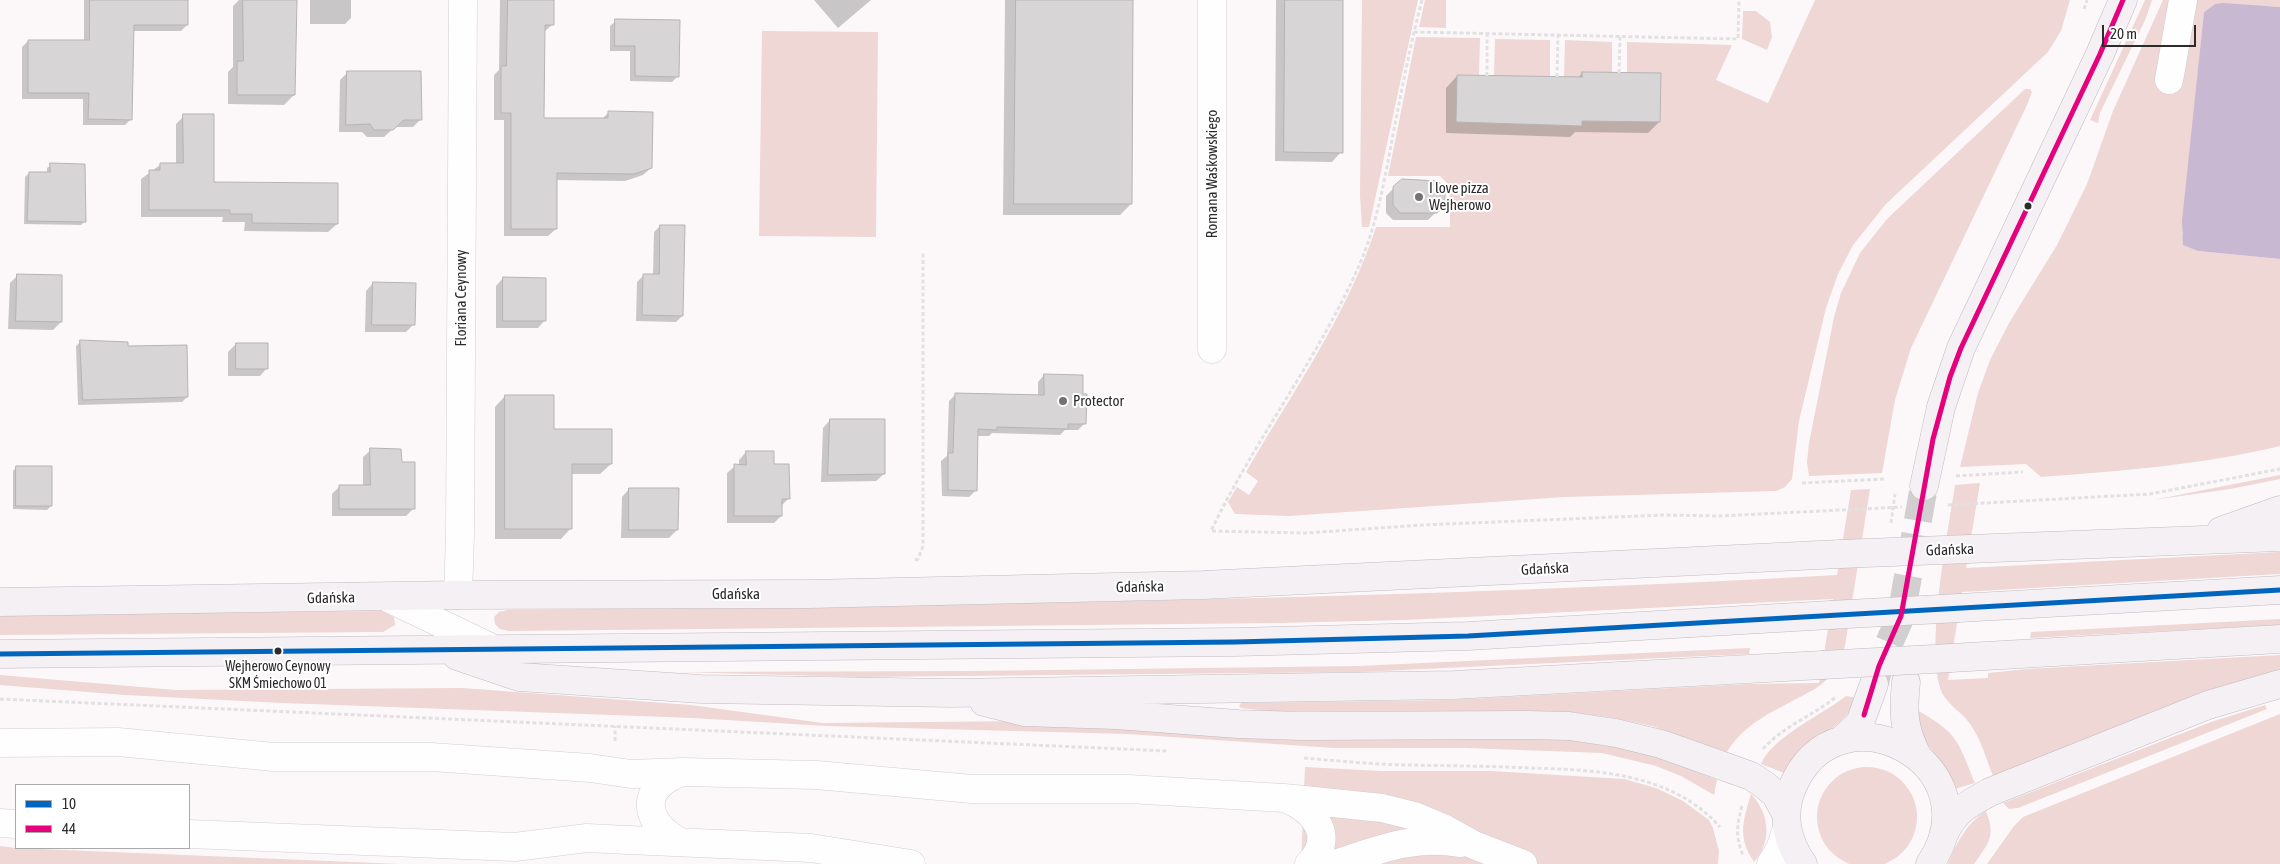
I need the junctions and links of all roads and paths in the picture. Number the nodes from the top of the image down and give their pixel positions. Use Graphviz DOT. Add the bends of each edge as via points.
graph roads {
  1 [pos="463,0"];
  2 [pos="1212,0"];
  3 [pos="1422,0"];
  4 [pos="1739,0"];
  5 [pos="2123,0"];
  6 [pos="2182,0"];
  7 [pos="1414,32"];
  8 [pos="1487,33"];
  9 [pos="1558,35"];
  10 [pos="1620,36"];
  11 [pos="1619,73"];
  12 [pos="1486,76"];
  13 [pos="1557,76"];
  14 [pos="2168,80"];
  15 [pos="923,252"];
  16 [pos="1212,349"];
  17 [pos="2280,469"];
  18 [pos="2023,472"];
  19 [pos="1953,476"];
  20 [pos="1885,479"];
  21 [pos="1802,483"];
  22 [pos="1924,486"];
  23 [pos="1977,503"];
  24 [pos="1848,510"];
  25 [pos="2280,510"];
  26 [pos="2280,537"];
  27 [pos="2193,541"];
  28 [pos="923,546"];
  29 [pos="2280,590"];
  30 [pos="458,595"];
  31 [pos="492,595"];
  32 [pos="386,597"];
  33 [pos="0,602"];
  34 [pos="439,636"];
  35 [pos="2280,639"];
  36 [pos="0,654"];
  37 [pos="1906,682"];
  38 [pos="1874,684"];
  39 [pos="2280,684"];
  40 [pos="951,692"];
  41 [pos="0,699"];
  42 [pos="1842,740"];
  43 [pos="0,743"];
  44 [pos="1178,752"];
  45 [pos="1918,756"];
  46 [pos="1298,758"];
  47 [pos="684,772"];
  48 [pos="1284,798"];
  49 [pos="1786,821"];
  50 [pos="0,823"];
  51 [pos="15,824"];
  52 [pos="1720,827"];
  53 [pos="190,834"];
  54 [pos="1944,834"];
  55 [pos="680,842"];
  56 [pos="1474,845"];
  57 [pos="911,864"];
  58 [pos="1309,864"];
  59 [pos="1336,864"];
  60 [pos="1523,864"];
  61 [pos="1771,864"];
  62 [pos="1803,864"];
  63 [pos="1930,864"];
  1 -- 30 [label="street, Floriana Ceynowy"];
  2 -- 16 [label="street, Romana Waśkowskiego"];
  3 -- 7 [label="path"];
  4 -- 10 [label="path" via="1738,39"];
  5 -- 22 [label="main road" via="1961,348 1941,407"];
  6 -- 14 [label="street"];
  7 -- 8 [label="path"];
  7 -- 24 [label="path" via="1385,176 1358,267 1233,486 1211,531 1306,534 1482,522"];
  8 -- 9 [label="path"];
  8 -- 12 [label="path"];
  9 -- 10 [label="path"];
  9 -- 13 [label="path"];
  10 -- 11 [label="path"];
  15 -- 28 [label="path"];
  17 -- 23 [label="path" via="2150,494"];
  18 -- 19 [label="path"];
  20 -- 21 [label="path"];
  25 -- 27 [label="main road"];
  26 -- 27 [label="main road, Gdańska"];
  27 -- 31 [label="main road, Gdańska, bridge" via="1840,554 1203,586 818,594"];
  29 -- 34 [label="main road, bridge" via="1381,639 494,649"];
  30 -- 31 [label="main road, Gdańska"];
  30 -- 32 [label="main road, Gdańska"];
  31 -- 34 [label="street"];
  32 -- 33 [label="main road, Gdańska"];
  32 -- 34 [label="street"];
  34 -- 36 [label="main road" via="388,650"];
  34 -- 40 [label="main road" via="519,677 701,689"];
  35 -- 40 [label="main road, bridge" via="1454,685"];
  37 -- 45 [label="main road" via="1904,724"];
  38 -- 42 [label="main road" via="1860,723"];
  39 -- 54 [label="main road" via="2208,704 1990,792 1962,807"];
  40 -- 49 [label="main road" via="1024,712 1301,726 1569,726 1616,733 1661,744 1751,776 1776,795"];
  41 -- 44 [label="path"];
  42 -- 45 [label="main road" via="1882,739 1901,745"];
  42 -- 49 [label="main road" via="1809,761 1797,777 1789,795"];
  43 -- 47 [label="street" via="118,742 274,756 432,756 631,774"];
  45 -- 54 [label="main road" via="1942,791 1946,813"];
  46 -- 52 [label="path" via="1588,770 1625,775 1657,784 1695,804"];
  47 -- 48 [label="street" via="816,775 972,789 1128,789"];
  47 -- 55 [label="street" via="670,776 660,785 651,806 656,824 666,835"];
  48 -- 56 [label="street" via="1382,808 1414,816"];
  48 -- 58 [label="street" via="1303,806 1316,818 1321,834 1320,849"];
  49 -- 61 [label="street" via="1780,849"];
  49 -- 62 [label="main road" via="1794,852"];
  50 -- 51 [label="street"];
  53 -- 55 [label="street" via="515,847 588,838"];
  54 -- 63 [label="main road"];
  55 -- 57 [label="street" via="811,848"];
  56 -- 59 [label="street" via="1443,840 1414,841"];
  56 -- 60 [label="street"];
}
